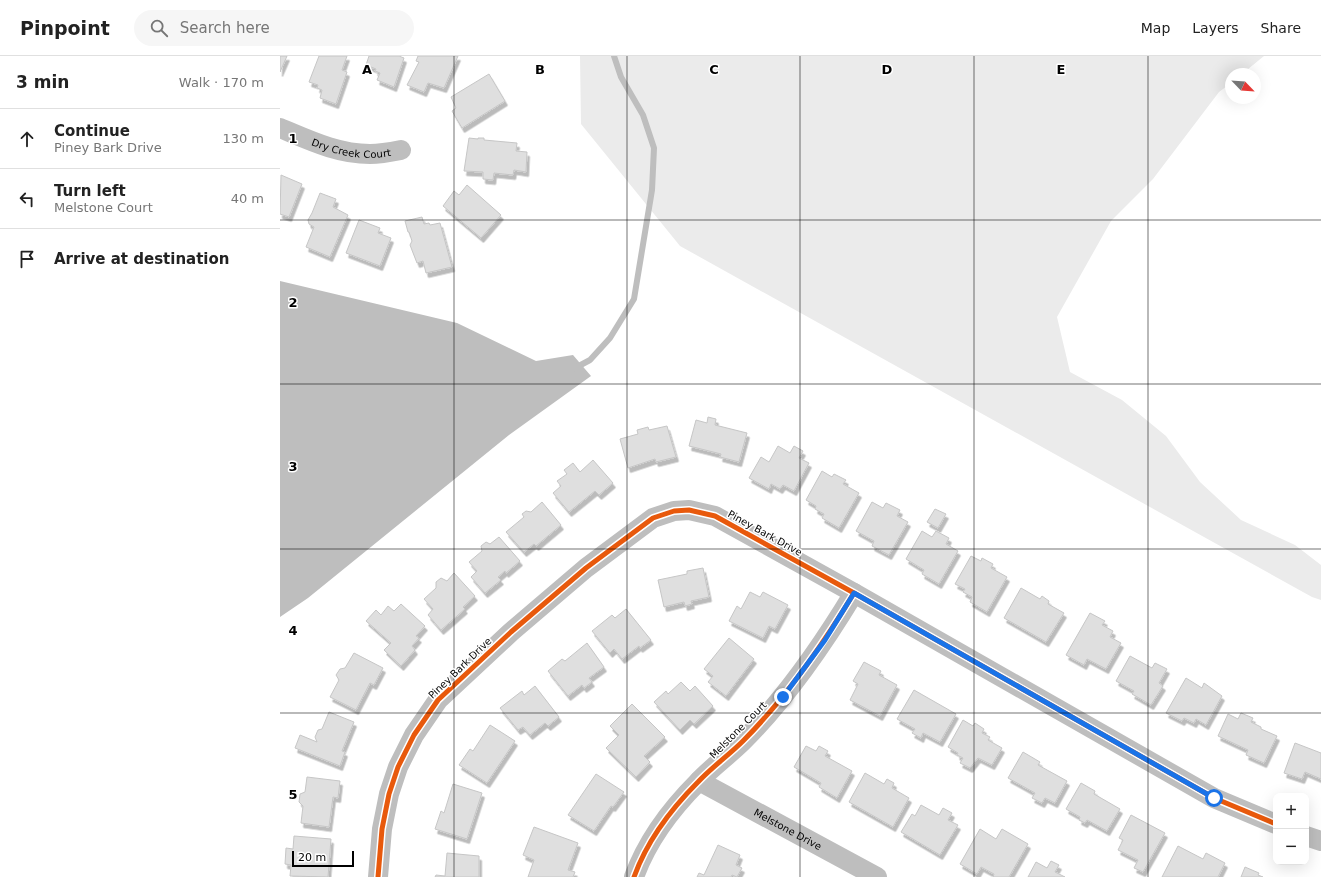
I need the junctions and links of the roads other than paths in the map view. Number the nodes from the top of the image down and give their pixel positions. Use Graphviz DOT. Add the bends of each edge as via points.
graph roads {
  1 [pos="280,128"];
  2 [pos="401,150"];
  3 [pos="854,593"];
  4 [pos="699,781"];
  5 [pos="1273,823"];
  6 [pos="1309,837"];
  7 [pos="1321,841"];
  8 [pos="378,877"];
  9 [pos="634,877"];
  10 [pos="877,877"];
  1 -- 2 [label="street, Dry Creek Court" via="327,147 351,153 371,154"];
  3 -- 4 [label="street, Melstone Court" via="825,640 783,697 743,741"];
  3 -- 5 [label="street, Piney Bark Drive" via="1214,798"];
  3 -- 8 [label="street, Piney Bark Drive" via="715,516 689,510 674,511 653,518 586,568 511,632 438,700 414,735 398,767 382,829"];
  4 -- 9 [label="street, Melstone Court" via="672,810 654,835"];
  4 -- 10 [label="street, Melstone Drive"];
  6 -- 7 [label="street"];
}
